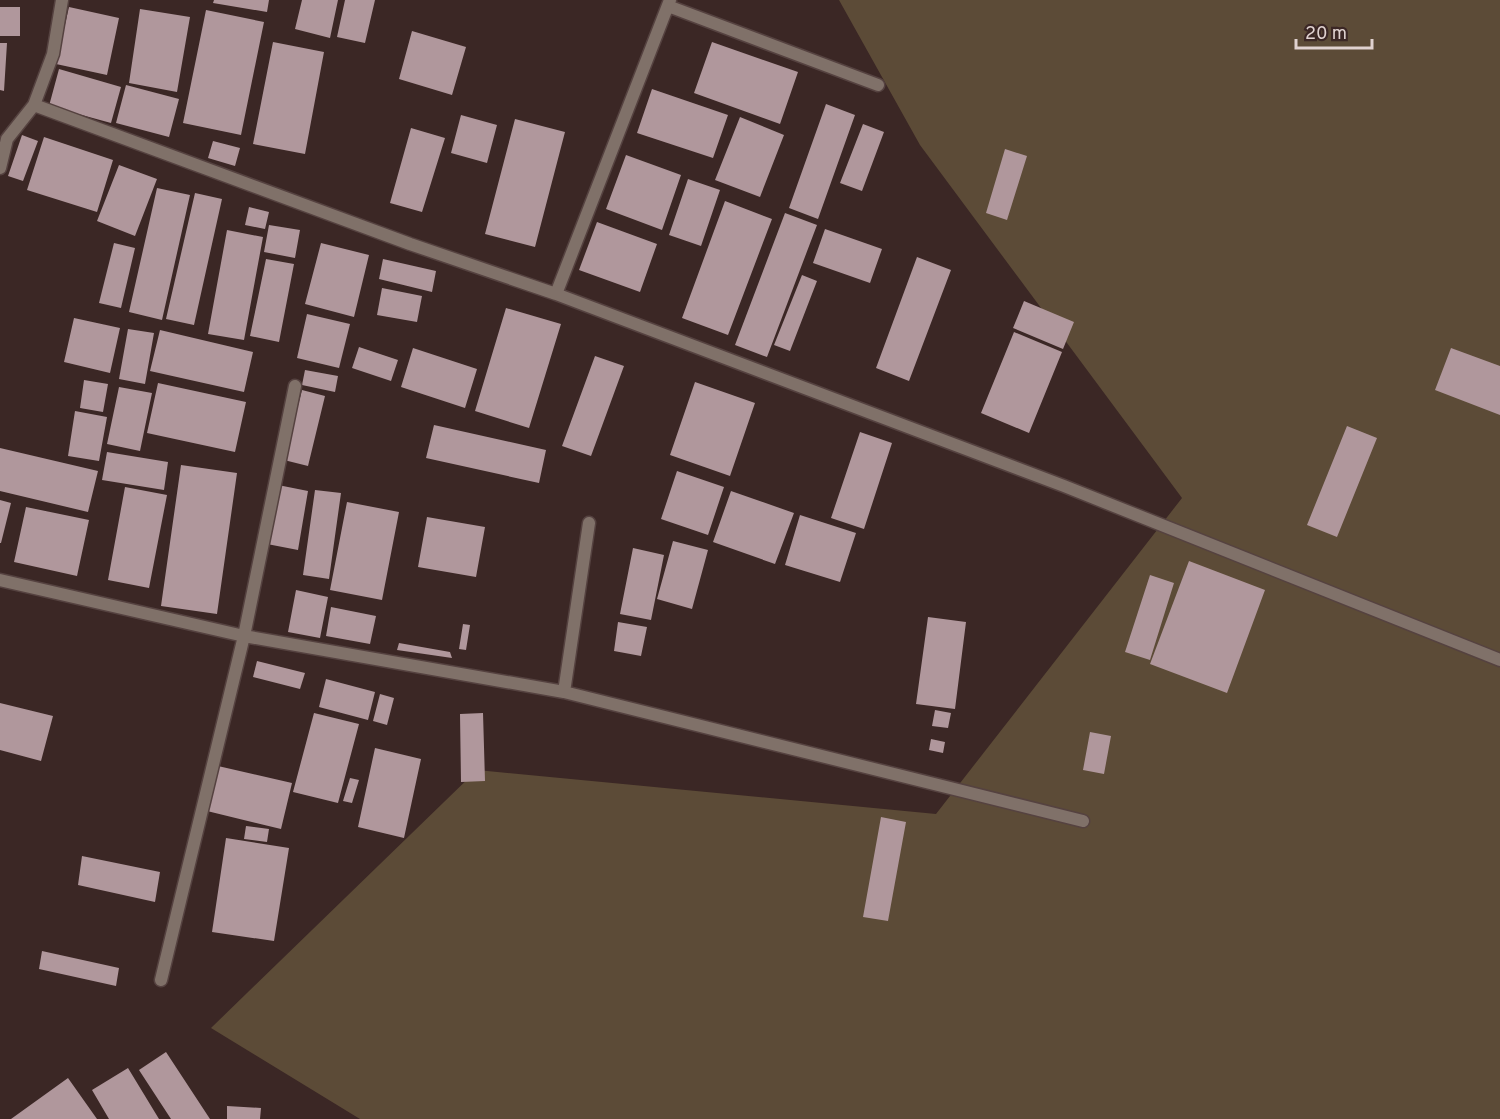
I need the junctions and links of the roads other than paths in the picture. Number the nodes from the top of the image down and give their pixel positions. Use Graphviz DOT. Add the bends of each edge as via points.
graph roads {
  1 [pos="62,0"];
  2 [pos="669,3"];
  3 [pos="878,85"];
  4 [pos="34,105"];
  5 [pos="3,140"];
  6 [pos="0,168"];
  7 [pos="556,294"];
  8 [pos="295,386"];
  9 [pos="589,523"];
  10 [pos="0,580"];
  11 [pos="244,636"];
  12 [pos="1500,660"];
  13 [pos="564,692"];
  14 [pos="1083,821"];
  15 [pos="161,980"];
  1 -- 4 [label="street" via="53,54"];
  2 -- 3 [label="street"];
  2 -- 7 [label="street"];
  4 -- 5 [label="street"];
  4 -- 7 [label="street"];
  5 -- 6 [label="street"];
  7 -- 12 [label="street" via="1064,486"];
  8 -- 11 [label="street"];
  9 -- 13 [label="street"];
  10 -- 11 [label="street"];
  11 -- 13 [label="street"];
  11 -- 15 [label="street"];
  13 -- 14 [label="street"];
}
